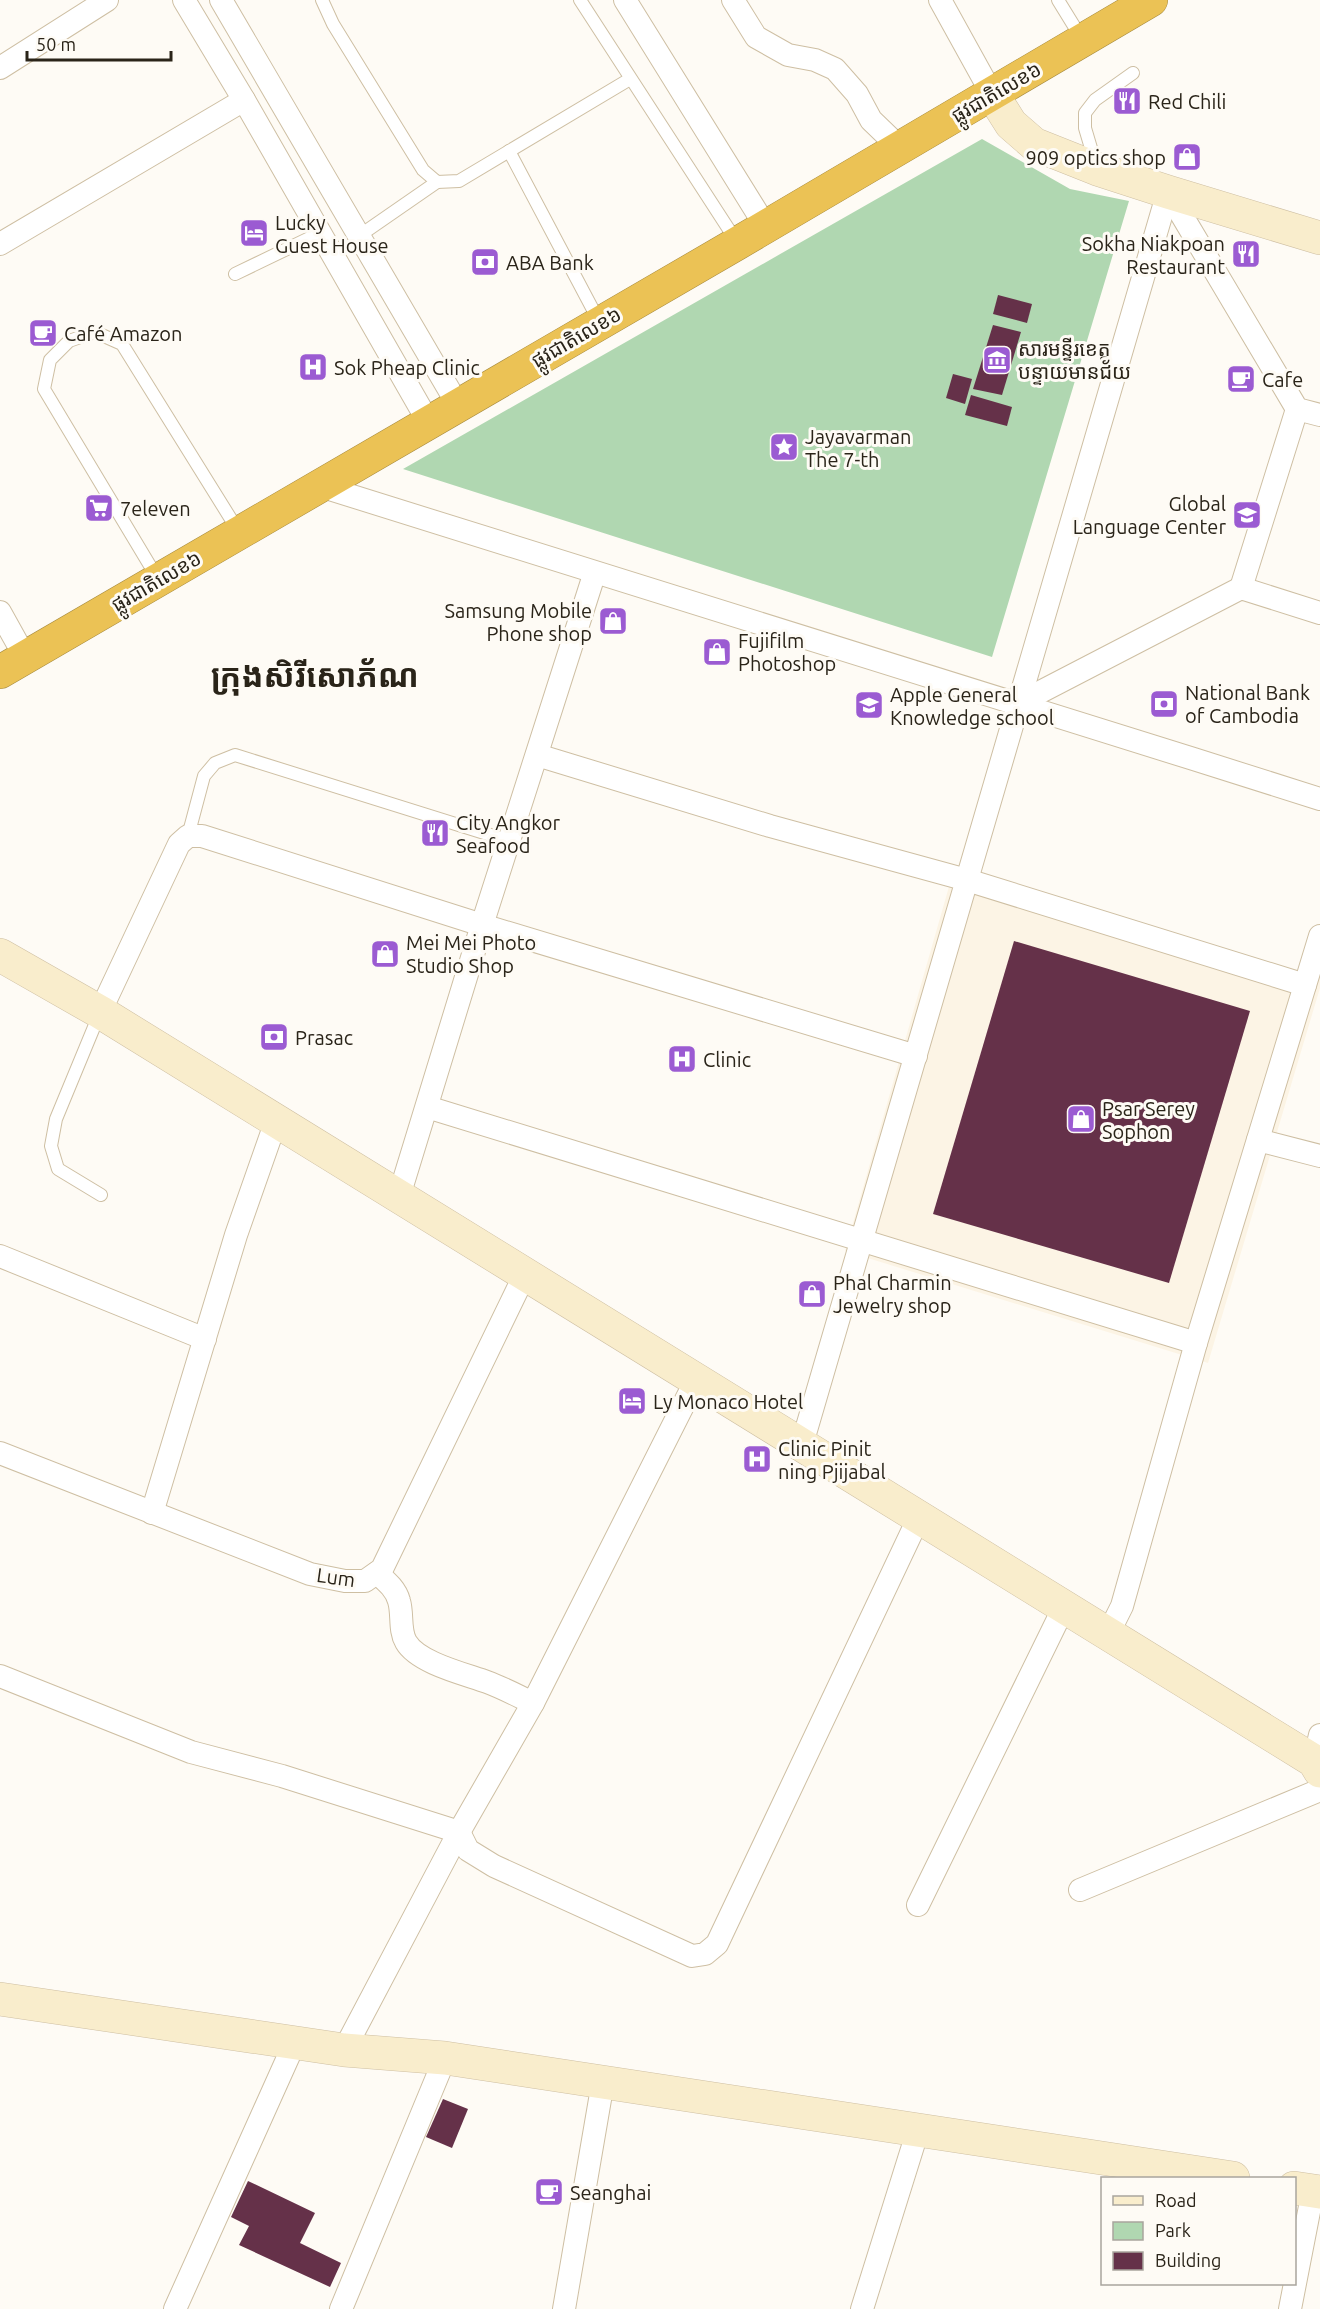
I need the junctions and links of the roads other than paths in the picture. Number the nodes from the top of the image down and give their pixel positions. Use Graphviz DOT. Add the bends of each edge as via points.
graph roads {
  1 [pos="107,0"];
  2 [pos="184,0"];
  3 [pos="221,0"];
  4 [pos="322,0"];
  5 [pos="580,0"];
  6 [pos="625,0"];
  7 [pos="733,0"];
  8 [pos="940,0"];
  9 [pos="1058,0"];
  10 [pos="1141,2"];
  11 [pos="1083,40"];
  12 [pos="0,68"];
  13 [pos="1133,73"];
  14 [pos="630,79"];
  15 [pos="992,94"];
  16 [pos="244,100"];
  17 [pos="900,148"];
  18 [pos="509,151"];
  19 [pos="1097,169"];
  20 [pos="437,182"];
  21 [pos="1168,192"];
  22 [pos="766,227"];
  23 [pos="320,233"];
  24 [pos="359,236"];
  25 [pos="1320,238"];
  26 [pos="738,243"];
  27 [pos="0,244"];
  28 [pos="235,274"];
  29 [pos="600,323"];
  30 [pos="458,405"];
  31 [pos="1297,409"];
  32 [pos="1320,415"];
  33 [pos="429,423"];
  34 [pos="320,486"];
  35 [pos="240,532"];
  36 [pos="594,574"];
  37 [pos="159,579"];
  38 [pos="1241,588"];
  39 [pos="0,612"];
  40 [pos="1320,613"];
  41 [pos="13,664"];
  42 [pos="1019,703"];
  43 [pos="537,755"];
  44 [pos="1320,799"];
  45 [pos="188,836"];
  46 [pos="510,841"];
  47 [pos="967,880"];
  48 [pos="482,925"];
  49 [pos="1320,936"];
  50 [pos="0,955"];
  51 [pos="1305,986"];
  52 [pos="100,1012"];
  53 [pos="916,1056"];
  54 [pos="427,1107"];
  55 [pos="276,1121"];
  56 [pos="1258,1140"];
  57 [pos="1320,1156"];
  58 [pos="101,1195"];
  59 [pos="399,1196"];
  60 [pos="861,1241"];
  61 [pos="0,1256"];
  62 [pos="525,1274"];
  63 [pos="205,1339"];
  64 [pos="1196,1343"];
  65 [pos="696,1380"];
  66 [pos="802,1444"];
  67 [pos="0,1453"];
  68 [pos="152,1513"];
  69 [pos="919,1517"];
  70 [pos="377,1572"];
  71 [pos="1064,1607"];
  72 [pos="1107,1634"];
  73 [pos="0,1676"];
  74 [pos="533,1703"];
  75 [pos="1319,1763"];
  76 [pos="459,1832"];
  77 [pos="1080,1890"];
  78 [pos="918,1905"];
  79 [pos="0,1999"];
  80 [pos="295,2042"];
  81 [pos="344,2050"];
  82 [pos="445,2058"];
  83 [pos="603,2082"];
  84 [pos="918,2130"];
  85 [pos="1226,2177"];
  86 [pos="1309,2190"];
  87 [pos="1296,2271"];
  88 [pos="1294,2285"];
  89 [pos="175,2309"];
  90 [pos="340,2309"];
  91 [pos="564,2309"];
  92 [pos="861,2309"];
  93 [pos="1290,2309"];
  1 -- 12 [label="street"];
  2 -- 16 [label="street"];
  3 -- 24 [label="street"];
  4 -- 20 [label="lane" via="423,170"];
  5 -- 14 [label="lane"];
  6 -- 22 [label="street"];
  7 -- 17 [label="street" via="756,37 788,55 835,69 857,94 871,120"];
  8 -- 15 [label="street"];
  9 -- 11 [label="lane"];
  10 -- 11 [label="highway, ផ្លូវជាតិលេខ៦"];
  11 -- 15 [label="highway, ផ្លូវជាតិលេខ៦"];
  13 -- 19 [label="lane" via="1095,100 1085,113 1085,128"];
  14 -- 18 [label="lane"];
  14 -- 26 [label="lane"];
  15 -- 17 [label="highway, ផ្លូវជាតិលេខ៦"];
  15 -- 19 [label="street" via="1011,124 1034,144"];
  16 -- 23 [label="street"];
  16 -- 27 [label="street"];
  17 -- 22 [label="highway, ផ្លូវជាតិលេខ៦"];
  18 -- 20 [label="lane" via="459,181"];
  18 -- 29 [label="lane"];
  19 -- 21 [label="street"];
  20 -- 24 [label="lane"];
  21 -- 25 [label="street"];
  21 -- 31 [label="street"];
  21 -- 42 [label="street"];
  22 -- 26 [label="highway, ផ្លូវជាតិលេខ៦"];
  23 -- 28 [label="lane"];
  23 -- 33 [label="street"];
  24 -- 30 [label="street"];
  26 -- 29 [label="highway, ផ្លូវជាតិលេខ៦"];
  29 -- 30 [label="highway, ផ្លូវជាតិលេខ៦"];
  30 -- 33 [label="highway, ផ្លូវជាតិលេខ៦"];
  31 -- 32 [label="street"];
  31 -- 38 [label="street"];
  33 -- 34 [label="highway, ផ្លូវជាតិលេខ៦"];
  34 -- 35 [label="highway, ផ្លូវជាតិលេខ៦"];
  34 -- 36 [label="street"];
  35 -- 37 [label="highway, ផ្លូវជាតិលេខ៦"];
  35 -- 37 [label="lane" via="122,344 95,332 69,341 50,360 44,389"];
  36 -- 42 [label="street"];
  36 -- 43 [label="street"];
  37 -- 41 [label="highway, ផ្លូវជាតិលេខ៦"];
  38 -- 40 [label="street"];
  38 -- 42 [label="street"];
  39 -- 41 [label="street"];
  42 -- 44 [label="street"];
  42 -- 47 [label="street"];
  43 -- 46 [label="street"];
  43 -- 47 [label="street" via="770,826"];
  45 -- 46 [label="lane" via="204,776 215,763 236,755"];
  45 -- 48 [label="street" via="202,836"];
  45 -- 52 [label="street" via="178,844"];
  46 -- 48 [label="street"];
  47 -- 51 [label="street"];
  47 -- 53 [label="street"];
  48 -- 53 [label="street"];
  48 -- 54 [label="street"];
  49 -- 51 [label="street"];
  50 -- 52 [label="street"];
  51 -- 56 [label="street"];
  52 -- 55 [label="street"];
  52 -- 58 [label="lane" via="56,1119 51,1146 58,1169"];
  53 -- 60 [label="street"];
  54 -- 59 [label="street"];
  54 -- 60 [label="street"];
  55 -- 59 [label="street"];
  55 -- 63 [label="street"];
  56 -- 57 [label="street"];
  56 -- 64 [label="street"];
  59 -- 62 [label="street"];
  60 -- 64 [label="street"];
  60 -- 66 [label="street"];
  61 -- 63 [label="street"];
  62 -- 65 [label="street"];
  62 -- 70 [label="street, Lum" via="382,1569"];
  63 -- 68 [label="street"];
  64 -- 72 [label="street" via="1122,1606"];
  65 -- 66 [label="street"];
  65 -- 74 [label="street"];
  66 -- 69 [label="street"];
  67 -- 68 [label="street, Lum"];
  68 -- 70 [label="street, Lum" via="310,1574 365,1581"];
  69 -- 71 [label="street"];
  69 -- 76 [label="street" via="717,1944 705,1954 692,1956 494,1866 468,1850"];
  70 -- 74 [label="street" via="399,1600 406,1642 416,1651 438,1665"];
  71 -- 72 [label="street"];
  71 -- 78 [label="street"];
  72 -- 75 [label="street"];
  73 -- 76 [label="street" via="191,1752 282,1776"];
  74 -- 76 [label="street"];
  75 -- 77 [label="street"];
  76 -- 81 [label="street"];
  79 -- 80 [label="street"];
  80 -- 81 [label="street"];
  80 -- 89 [label="street"];
  81 -- 82 [label="street"];
  82 -- 83 [label="street"];
  82 -- 90 [label="street"];
  83 -- 84 [label="street"];
  83 -- 91 [label="street"];
  84 -- 85 [label="street"];
  84 -- 92 [label="street"];
  86 -- 87 [label="street"];
  88 -- 93 [label="street"];
}
